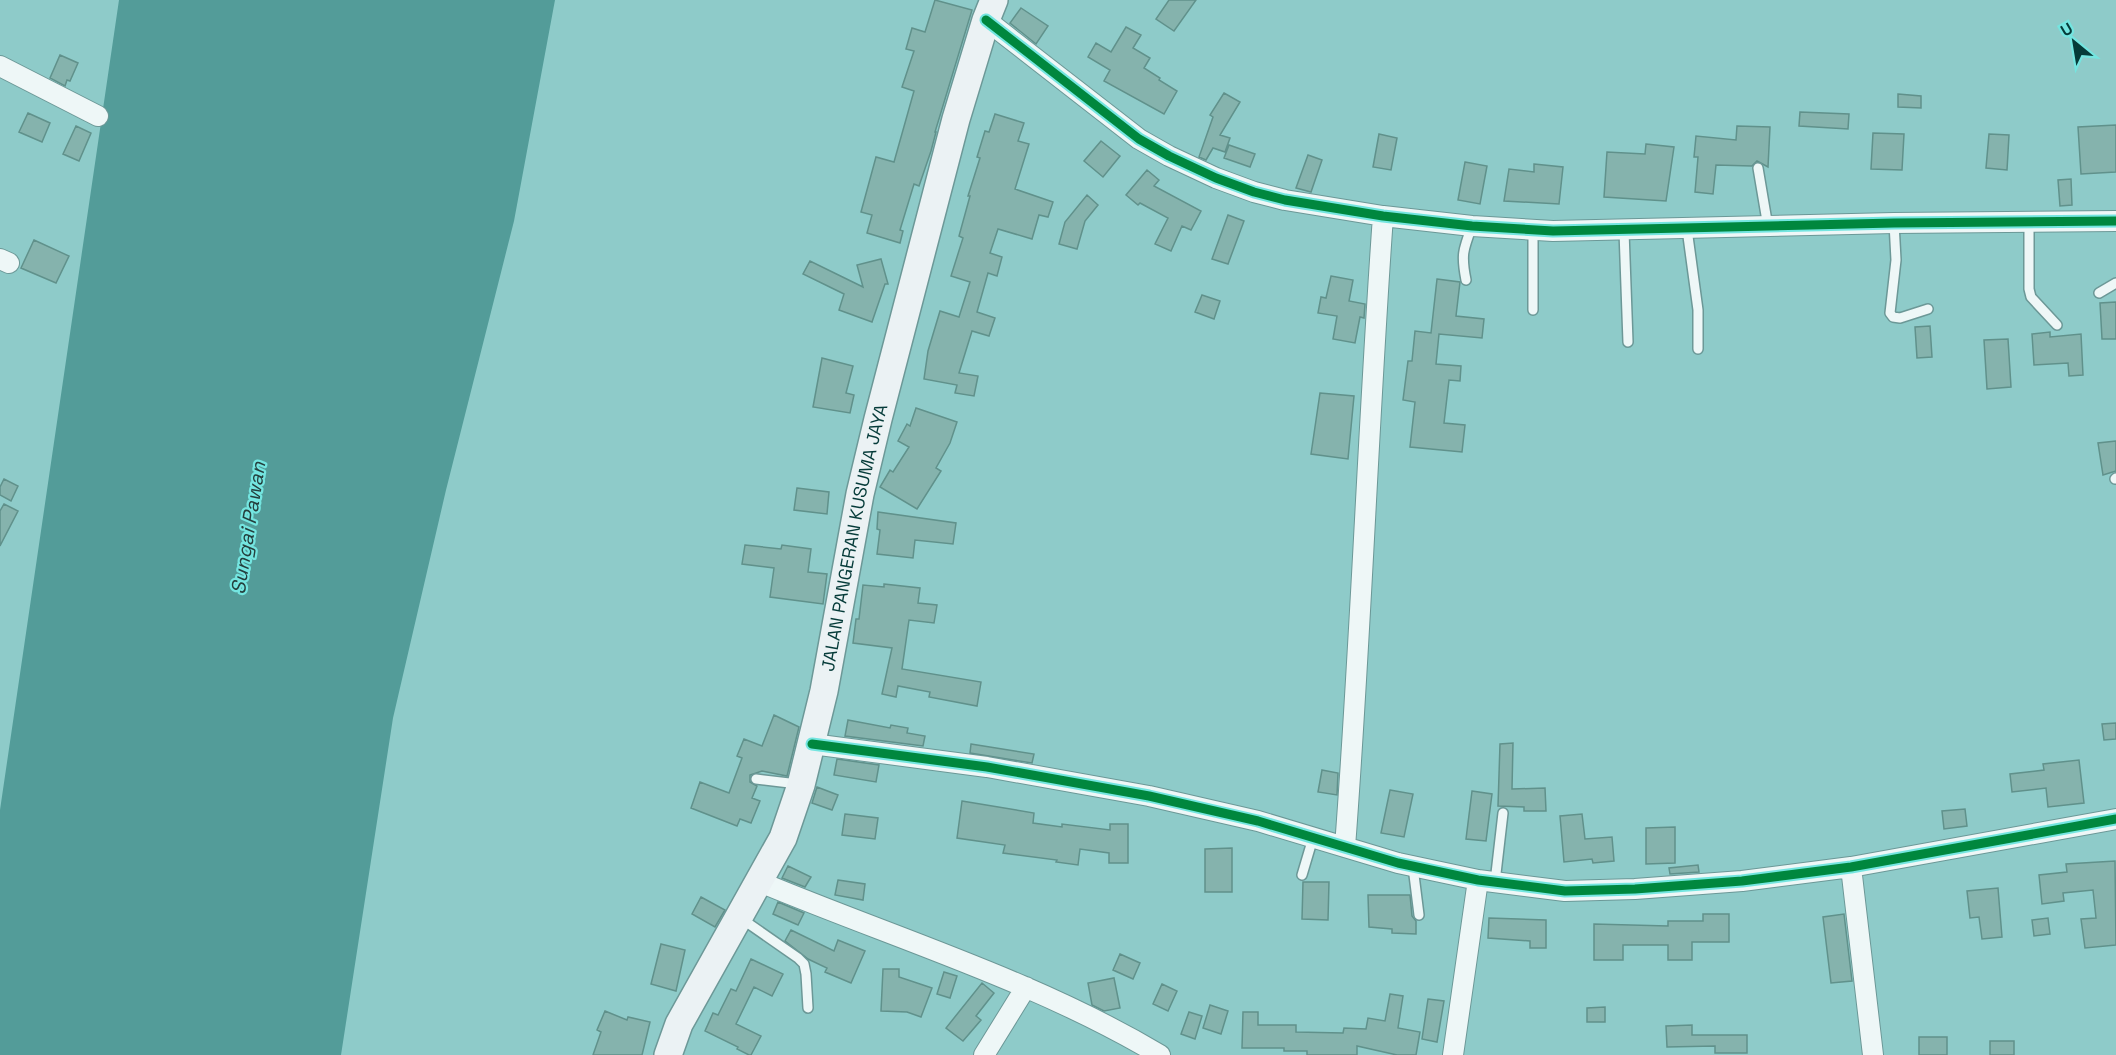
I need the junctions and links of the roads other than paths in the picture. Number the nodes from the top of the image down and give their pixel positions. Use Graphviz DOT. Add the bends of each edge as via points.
graph roads {
  1 [pos="990,10"];
  2 [pos="0,66"];
  3 [pos="98,116"];
  4 [pos="1758,168"];
  5 [pos="1383,216"];
  6 [pos="2116,221"];
  7 [pos="2029,222"];
  8 [pos="1894,223"];
  9 [pos="1472,226"];
  10 [pos="1768,227"];
  11 [pos="1687,229"];
  12 [pos="1533,230"];
  13 [pos="1624,231"];
  14 [pos="1466,280"];
  15 [pos="2116,283"];
  16 [pos="2099,292"];
  17 [pos="1928,309"];
  18 [pos="1533,310"];
  19 [pos="2057,325"];
  20 [pos="1628,342"];
  21 [pos="1698,349"];
  22 [pos="812,744"];
  23 [pos="756,779"];
  24 [pos="801,785"];
  25 [pos="1503,813"];
  26 [pos="2116,819"];
  27 [pos="1313,838"];
  28 [pos="1345,848"];
  29 [pos="1413,867"];
  30 [pos="1851,867"];
  31 [pos="1302,875"];
  32 [pos="1486,881"];
  33 [pos="760,882"];
  34 [pos="1419,915"];
  35 [pos="740,918"];
  36 [pos="1026,987"];
  37 [pos="808,1008"];
  38 [pos="668,1055"];
  39 [pos="984,1055"];
  40 [pos="1160,1055"];
  41 [pos="1453,1055"];
  42 [pos="1872,1055"];
  1 -- 5 [label="street" via="1108,117 1169,156 1254,192"];
  1 -- 22 [label="street, JALAN PANGERAN KUSUMA JAYA" via="956,118 863,484"];
  2 -- 3 [label="street"];
  4 -- 10 [label="lane"];
  5 -- 9 [label="street"];
  5 -- 28 [label="street"];
  6 -- 7 [label="street"];
  7 -- 8 [label="street"];
  7 -- 19 [label="lane" via="2031,297"];
  8 -- 10 [label="street"];
  8 -- 17 [label="lane" via="1896,260 1890,313 1900,318"];
  9 -- 12 [label="street"];
  9 -- 14 [label="lane" via="1463,250"];
  10 -- 11 [label="street"];
  11 -- 13 [label="street"];
  11 -- 21 [label="lane" via="1698,310"];
  12 -- 13 [label="street"];
  12 -- 18 [label="lane"];
  13 -- 20 [label="lane"];
  15 -- 16 [label="lane"];
  22 -- 24 [label="street, JALAN PANGERAN KUSUMA JAYA"];
  22 -- 27 [label="street" via="987,767 1149,796"];
  23 -- 24 [label="lane"];
  24 -- 33 [label="street, JALAN PANGERAN KUSUMA JAYA" via="783,838"];
  25 -- 32 [label="lane"];
  26 -- 30 [label="street"];
  27 -- 28 [label="street"];
  27 -- 31 [label="lane"];
  28 -- 29 [label="street"];
  29 -- 32 [label="street"];
  29 -- 34 [label="lane"];
  30 -- 32 [label="street" via="1635,889 1565,891"];
  30 -- 42 [label="street"];
  32 -- 41 [label="street"];
  33 -- 35 [label="street, JALAN PANGERAN KUSUMA JAYA"];
  33 -- 36 [label="street"];
  35 -- 37 [label="lane" via="804,964"];
  35 -- 38 [label="street, JALAN PANGERAN KUSUMA JAYA" via="680,1024"];
  36 -- 39 [label="street"];
  36 -- 40 [label="street"];
}
